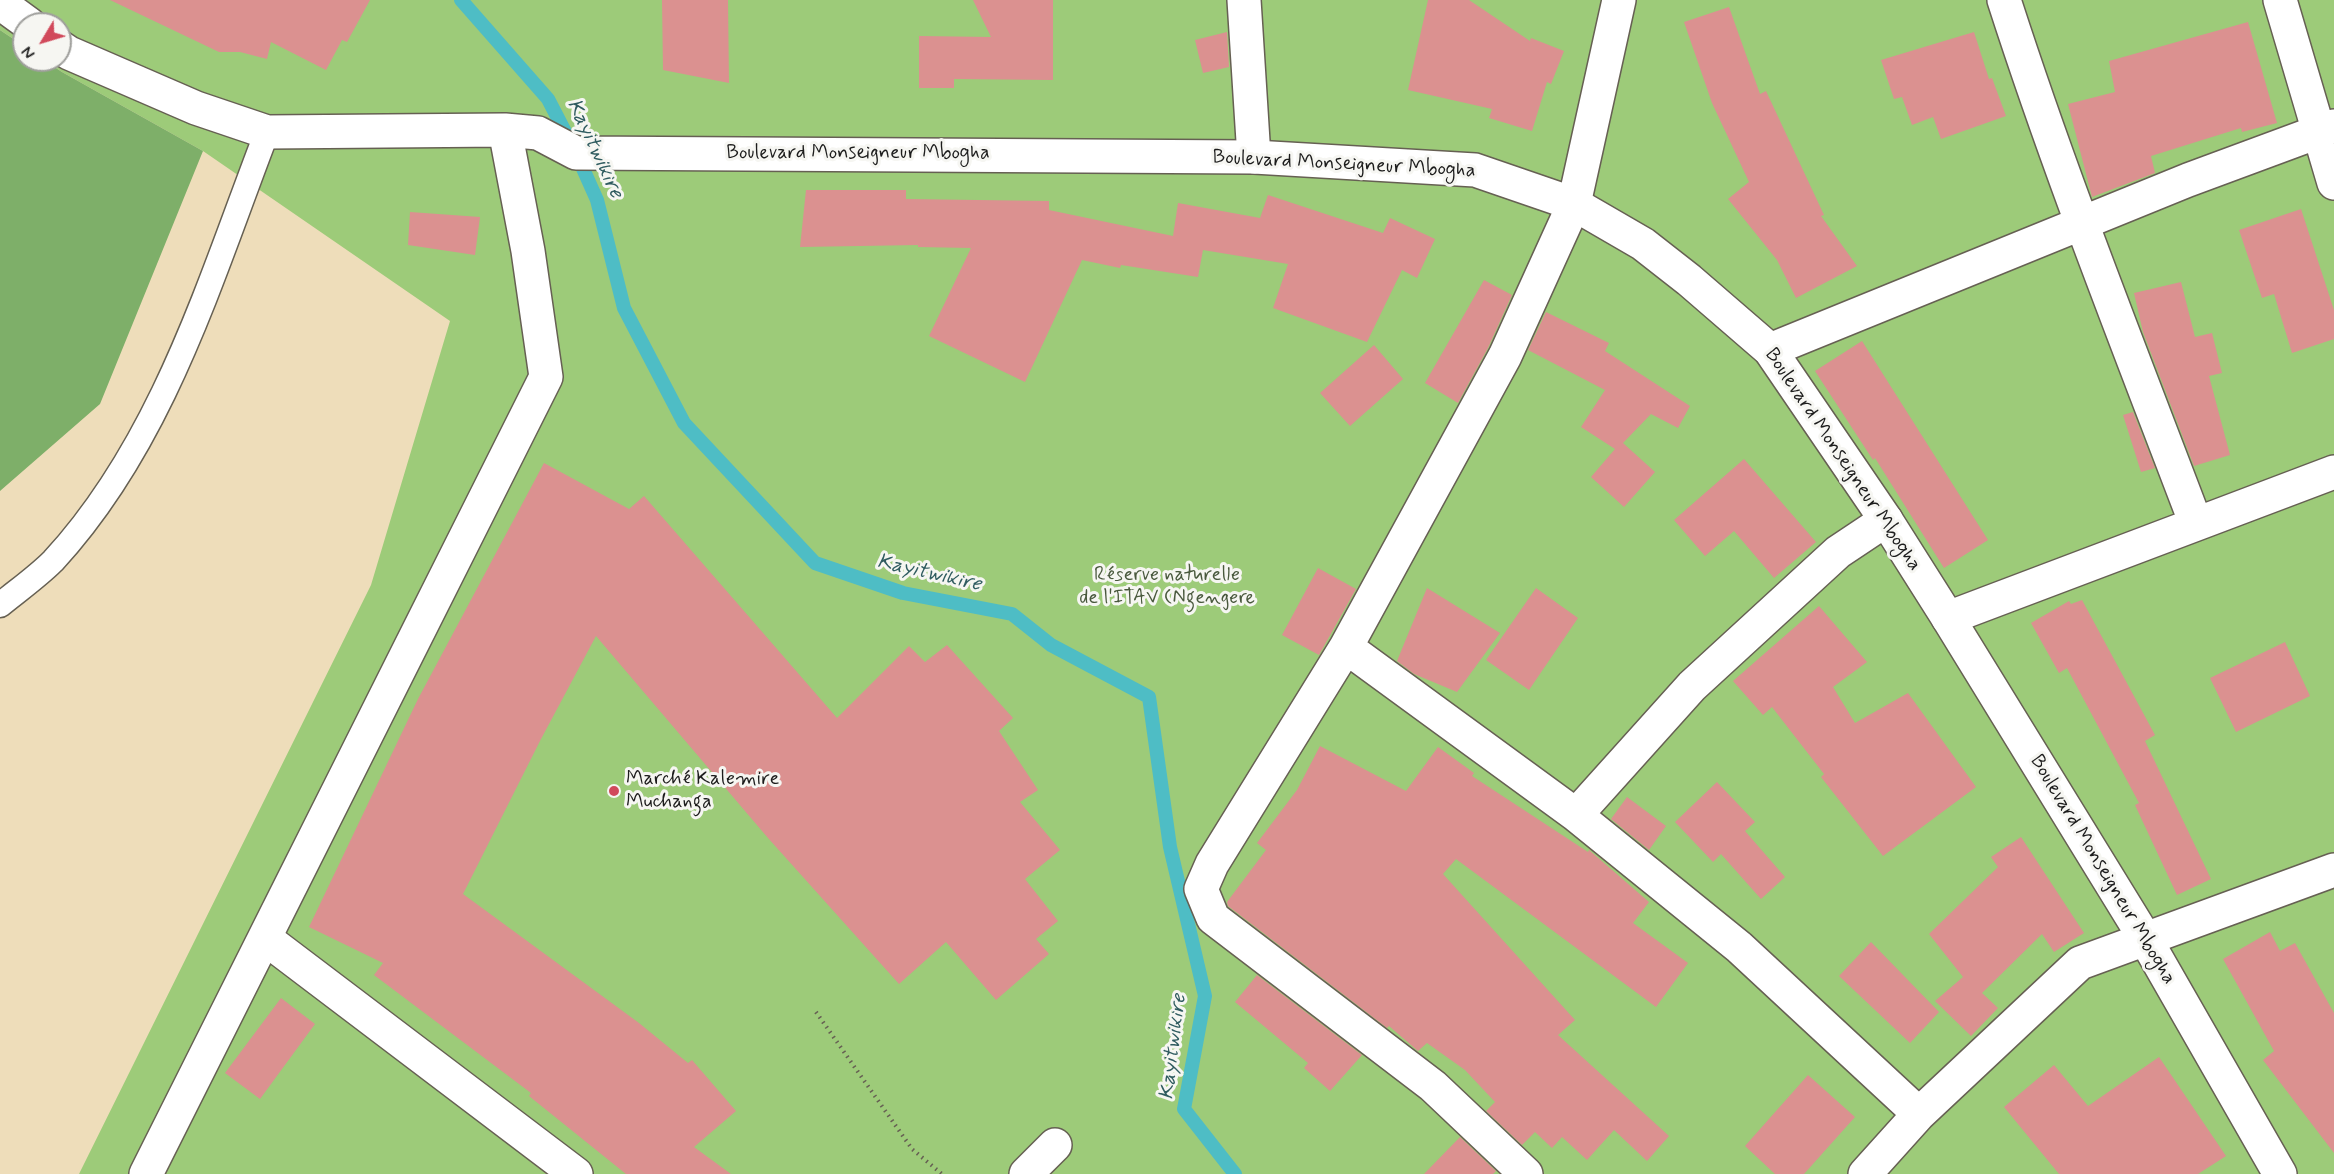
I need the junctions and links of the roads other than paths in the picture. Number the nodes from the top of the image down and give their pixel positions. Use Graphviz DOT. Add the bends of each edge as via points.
graph roads {
  1 [pos="1244,0"];
  2 [pos="1619,0"];
  3 [pos="2004,0"];
  4 [pos="2280,0"];
  5 [pos="0,3"];
  6 [pos="12,12"];
  7 [pos="72,55"];
  8 [pos="2326,129"];
  9 [pos="506,130"];
  10 [pos="267,132"];
  11 [pos="1254,157"];
  12 [pos="2334,183"];
  13 [pos="1574,204"];
  14 [pos="2082,222"];
  15 [pos="1770,350"];
  16 [pos="2334,472"];
  17 [pos="1886,520"];
  18 [pos="2196,524"];
  19 [pos="0,605"];
  20 [pos="1948,618"];
  21 [pos="1346,647"];
  22 [pos="1576,815"];
  23 [pos="2334,870"];
  24 [pos="266,939"];
  25 [pos="2146,939"];
  26 [pos="1919,1114"];
  27 [pos="1055,1144"];
  28 [pos="146,1174"];
  29 [pos="576,1174"];
  30 [pos="1026,1174"];
  31 [pos="1526,1174"];
  32 [pos="1865,1174"];
  33 [pos="2280,1174"];
  1 -- 11 [label="street"];
  2 -- 13 [label="street"];
  3 -- 14 [label="street"];
  4 -- 8 [label="street"];
  5 -- 6 [label="street"];
  7 -- 10 [label="street, Boulevard Monseigneur Mbogha" via="196,108"];
  8 -- 12 [label="street"];
  8 -- 14 [label="street"];
  9 -- 10 [label="street, Boulevard Monseigneur Mbogha"];
  9 -- 11 [label="street, Boulevard Monseigneur Mbogha" via="538,133 576,153"];
  9 -- 24 [label="street" via="546,377"];
  10 -- 19 [label="lane" via="153,415 109,492 52,562"];
  11 -- 13 [label="street, Boulevard Monseigneur Mbogha" via="1475,170"];
  13 -- 15 [label="street, Boulevard Monseigneur Mbogha" via="1643,244"];
  13 -- 21 [label="street" via="1505,356"];
  14 -- 15 [label="street"];
  14 -- 18 [label="street"];
  15 -- 17 [label="street, Boulevard Monseigneur Mbogha"];
  16 -- 18 [label="street"];
  17 -- 20 [label="street, Boulevard Monseigneur Mbogha"];
  17 -- 22 [label="street" via="1838,552 1692,686"];
  18 -- 20 [label="street"];
  20 -- 25 [label="street, Boulevard Monseigneur Mbogha"];
  21 -- 22 [label="street"];
  21 -- 31 [label="street" via="1212,864 1201,890 1213,918 1432,1086"];
  22 -- 26 [label="street" via="1739,946"];
  23 -- 25 [label="street"];
  24 -- 28 [label="street"];
  24 -- 29 [label="street"];
  25 -- 26 [label="street" via="2080,963"];
  25 -- 33 [label="street, Boulevard Monseigneur Mbogha"];
  26 -- 32 [label="street"];
  27 -- 30 [label="street"];
}
